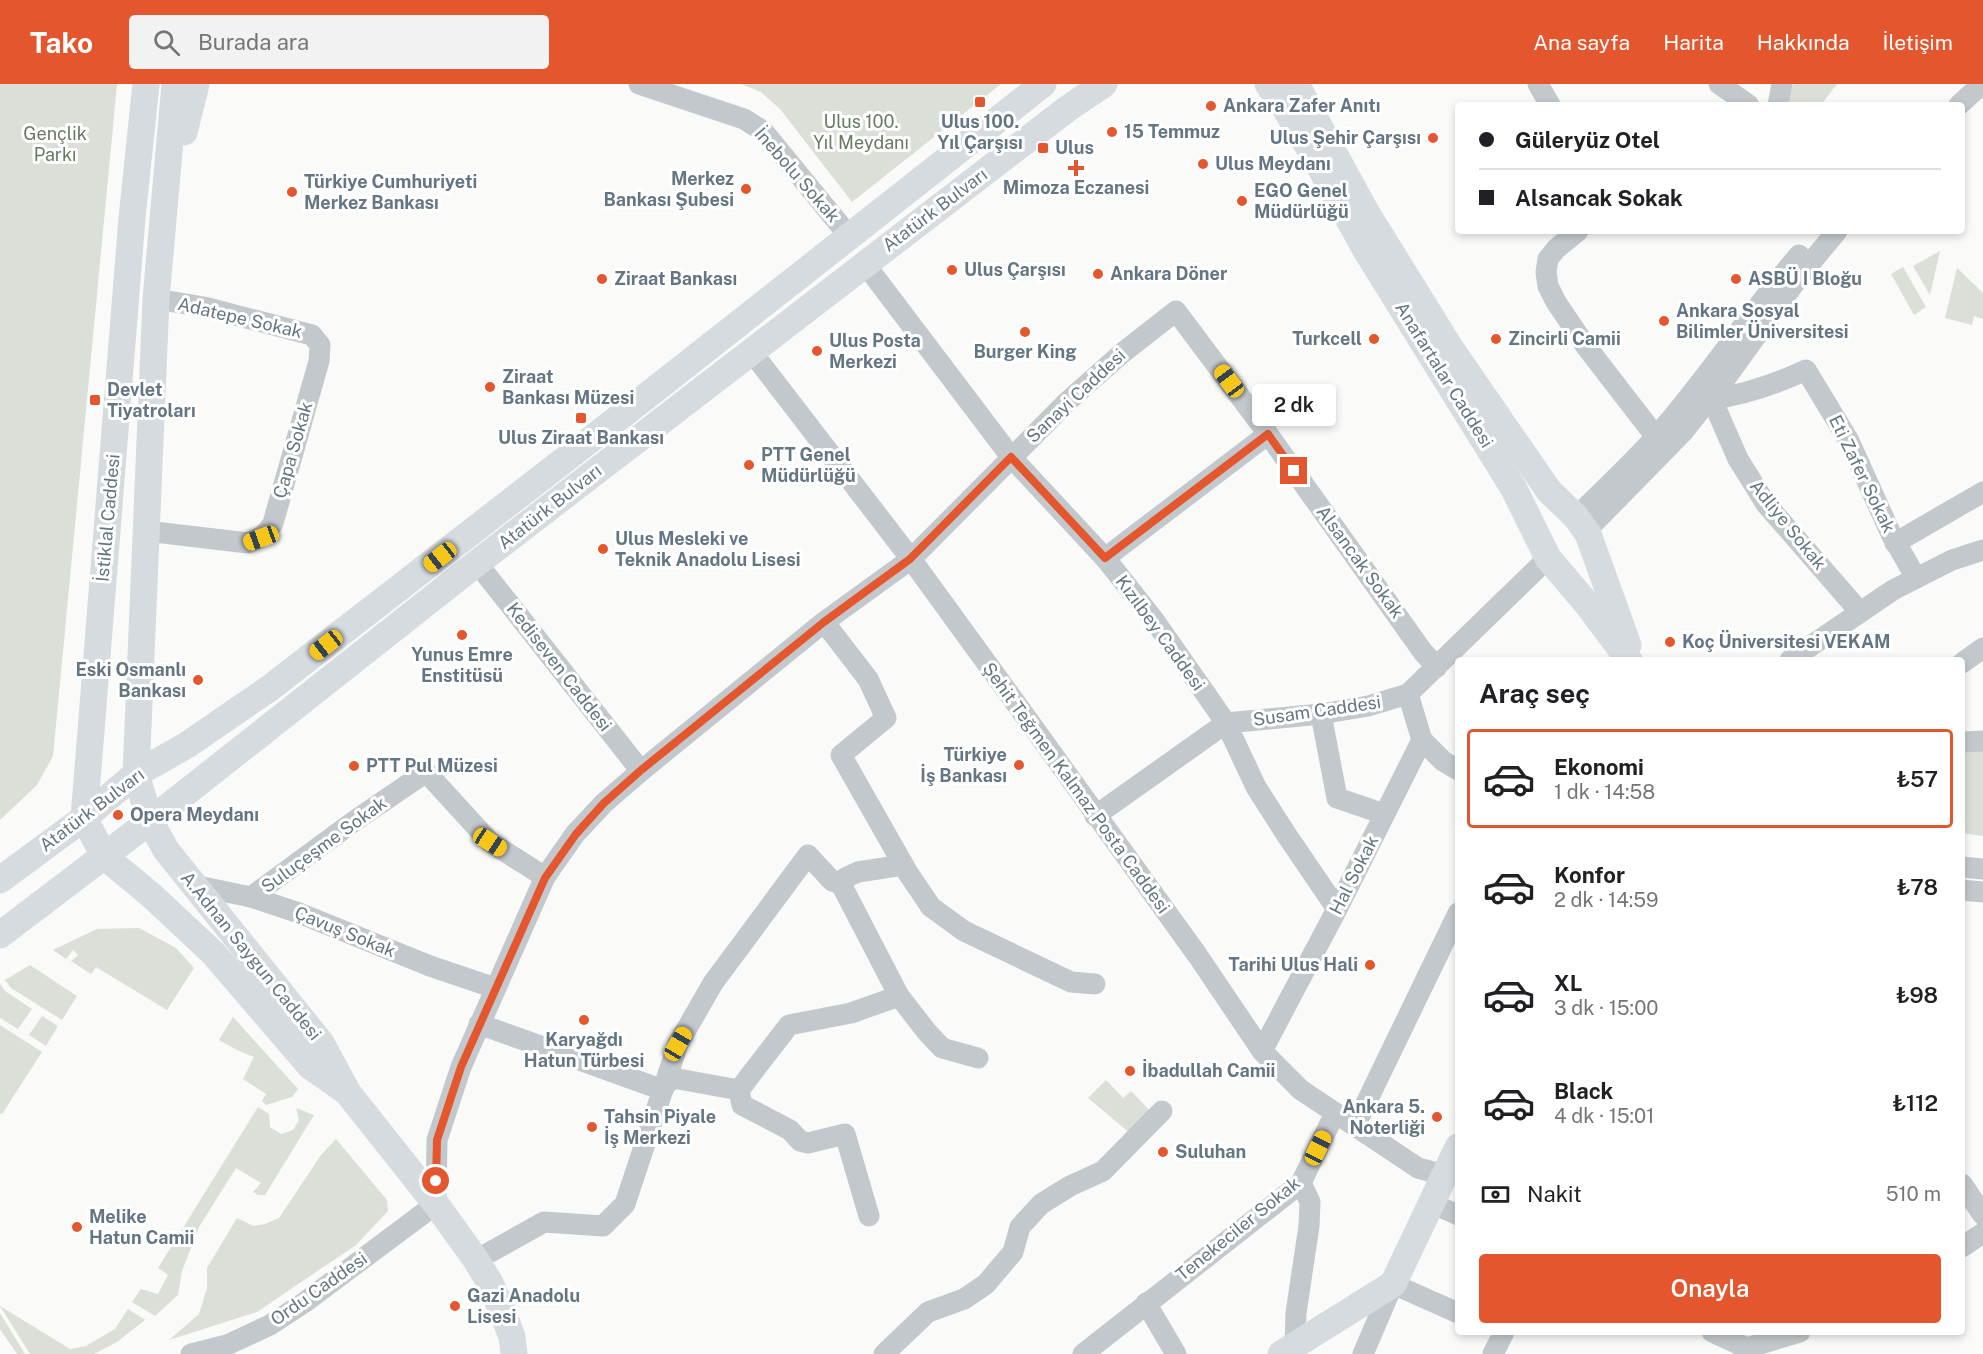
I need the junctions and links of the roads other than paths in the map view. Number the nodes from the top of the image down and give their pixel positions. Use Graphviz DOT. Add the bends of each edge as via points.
graph roads {
  1 [pos="132,84"];
  2 [pos="146,84"];
  3 [pos="175,84"];
  4 [pos="196,84"];
  5 [pos="639,84"];
  6 [pos="1042,84"];
  7 [pos="1104,84"];
  8 [pos="1268,84"];
  9 [pos="1296,84"];
  10 [pos="1538,84"];
  11 [pos="1719,84"];
  12 [pos="1782,84"];
  13 [pos="1982,84"];
  14 [pos="1548,102"];
  15 [pos="1745,102"];
  16 [pos="1779,102"];
  17 [pos="1962,102"];
  18 [pos="132,218"];
  19 [pos="162,223"];
  20 [pos="1574,234"];
  21 [pos="1816,234"];
  22 [pos="1835,234"];
  23 [pos="849,236"];
  24 [pos="865,264"];
  25 [pos="156,299"];
  26 [pos="1176,311"];
  27 [pos="320,345"];
  28 [pos="751,351"];
  29 [pos="1709,400"];
  30 [pos="1268,434"];
  31 [pos="1656,437"];
  32 [pos="1011,457"];
  33 [pos="1983,492"];
  34 [pos="1580,525"];
  35 [pos="146,531"];
  36 [pos="1536,535"];
  37 [pos="1895,543"];
  38 [pos="1983,550"];
  39 [pos="1105,558"];
  40 [pos="910,559"];
  41 [pos="477,563"];
  42 [pos="1553,565"];
  43 [pos="1916,579"];
  44 [pos="1860,612"];
  45 [pos="824,622"];
  46 [pos="1983,648"];
  47 [pos="1630,657"];
  48 [pos="1631,657"];
  49 [pos="1794,657"];
  50 [pos="1965,661"];
  51 [pos="1437,667"];
  52 [pos="1408,694"];
  53 [pos="1321,714"];
  54 [pos="1226,723"];
  55 [pos="1422,740"];
  56 [pos="1983,741"];
  57 [pos="1965,742"];
  58 [pos="1455,768"];
  59 [pos="640,771"];
  60 [pos="136,774"];
  61 [pos="1384,814"];
  62 [pos="1095,816"];
  63 [pos="84,818"];
  64 [pos="150,821"];
  65 [pos="104,856"];
  66 [pos="1965,867"];
  67 [pos="905,869"];
  68 [pos="1983,869"];
  69 [pos="545,878"];
  70 [pos="0,880"];
  71 [pos="843,884"];
  72 [pos="193,885"];
  73 [pos="1965,890"];
  74 [pos="1983,892"];
  75 [pos="251,897"];
  76 [pos="1337,909"];
  77 [pos="1455,919"];
  78 [pos="0,935"];
  79 [pos="1095,984"];
  80 [pos="495,988"];
  81 [pos="899,996"];
  82 [pos="479,1024"];
  83 [pos="1262,1051"];
  84 [pos="978,1058"];
  85 [pos="664,1087"];
  86 [pos="739,1090"];
  87 [pos="348,1093"];
  88 [pos="1162,1111"];
  89 [pos="1335,1113"];
  90 [pos="1355,1126"];
  91 [pos="1455,1154"];
  92 [pos="1444,1175"];
  93 [pos="1301,1183"];
  94 [pos="1965,1188"];
  95 [pos="1431,1203"];
  96 [pos="436,1204"];
  97 [pos="1455,1214"];
  98 [pos="1983,1215"];
  99 [pos="869,1216"];
  100 [pos="1983,1233"];
  101 [pos="1965,1244"];
  102 [pos="476,1260"];
  103 [pos="1393,1284"];
  104 [pos="1146,1303"];
  105 [pos="1455,1312"];
  106 [pos="1502,1335"];
  107 [pos="1718,1335"];
  108 [pos="1791,1335"];
  109 [pos="1734,1343"];
  110 [pos="1293,1350"];
  111 [pos="191,1354"];
  112 [pos="514,1354"];
  113 [pos="884,1354"];
  114 [pos="1083,1354"];
  115 [pos="1176,1354"];
  116 [pos="1363,1354"];
  117 [pos="1493,1354"];
  1 -- 18 [label="main road, İstiklal Caddesi"];
  2 -- 18 [label="main road, İstiklal Caddesi"];
  3 -- 19 [label="main road, İstiklal Caddesi"];
  4 -- 19 [label="main road, İstiklal Caddesi"];
  5 -- 23 [label="street, İnebolu Sokak" via="744,118 763,131"];
  6 -- 23 [label="main road, Atatürk Bulvarı"];
  7 -- 24 [label="main road, Atatürk Bulvarı"];
  8 -- 36 [label="main road, Anafartalar Caddesi" via="1311,151 1367,252 1482,434"];
  9 -- 34 [label="main road, Anafartalar Caddesi" via="1366,212 1451,349 1549,491"];
  10 -- 14 [label="street"];
  11 -- 15 [label="street"];
  12 -- 16 [label="street"];
  13 -- 17 [label="street"];
  18 -- 63 [label="main road, İstiklal Caddesi"];
  19 -- 25 [label="main road, İstiklal Caddesi"];
  20 -- 31 [label="street" via="1548,259 1548,286 1585,345"];
  21 -- 31 [label="street" via="1762,298"];
  22 -- 29 [label="street"];
  23 -- 60 [label="main road, Atatürk Bulvarı" via="270,688 187,745"];
  24 -- 28 [label="main road, Atatürk Bulvarı"];
  24 -- 32 [label="street, Kızılbey Caddesi"];
  25 -- 27 [label="street, Adatepe Sokak" via="204,307 302,333 312,336"];
  25 -- 35 [label="main road, İstiklal Caddesi"];
  26 -- 30 [label="street, Alsancak Sokak"];
  26 -- 32 [label="street, Sanayi Caddesi" via="1090,382"];
  27 -- 35 [label="street, Çapa Sokak" via="319,361 273,523 261,538 248,543"];
  28 -- 40 [label="street, Şehit Teğmen Kalmaz Posta Caddesi"];
  28 -- 41 [label="main road, Atatürk Bulvarı"];
  29 -- 34 [label="street" via="1683,432"];
  29 -- 37 [label="street, Eti Zafer Sokak" via="1736,397 1806,370 1849,441"];
  29 -- 44 [label="street, Adliye Sokak" via="1766,504"];
  30 -- 39 [label="street"];
  30 -- 51 [label="street, Alsancak Sokak"];
  31 -- 34 [label="street"];
  32 -- 39 [label="street, Kızılbey Caddesi"];
  32 -- 40 [label="street, Sanayi Caddesi"];
  33 -- 37 [label="street"];
  34 -- 36 [label="main road" via="1562,511"];
  34 -- 42 [label="main road" via="1588,547 1577,558"];
  34 -- 48 [label="main road, Anafartalar Caddesi"];
  35 -- 60 [label="main road, İstiklal Caddesi"];
  36 -- 42 [label="main road, Anafartalar Caddesi"];
  37 -- 43 [label="street, Eti Zafer Sokak"];
  38 -- 43 [label="street" via="1952,560"];
  39 -- 54 [label="street, Kızılbey Caddesi"];
  40 -- 45 [label="street, Sanayi Caddesi"];
  40 -- 62 [label="street, Şehit Teğmen Kalmaz Posta Caddesi"];
  41 -- 59 [label="street, Kediseven Caddesi"];
  41 -- 64 [label="main road, Atatürk Bulvarı"];
  42 -- 47 [label="main road, Anafartalar Caddesi"];
  42 -- 51 [label="street, Susam Caddesi"];
  43 -- 44 [label="street"];
  44 -- 49 [label="street"];
  45 -- 59 [label="street, Sanayi Caddesi"];
  45 -- 67 [label="street" via="868,679 885,718 841,755"];
  46 -- 50 [label="street"];
  51 -- 52 [label="street, Susam Caddesi"];
  52 -- 53 [label="street, Susam Caddesi"];
  52 -- 55 [label="street"];
  53 -- 54 [label="street, Susam Caddesi"];
  53 -- 61 [label="street" via="1337,798"];
  54 -- 62 [label="street, Susam Caddesi"];
  54 -- 76 [label="street, Kızılbey Caddesi" via="1256,786"];
  55 -- 58 [label="street"];
  55 -- 61 [label="street, Hal Sokak"];
  56 -- 57 [label="street"];
  59 -- 69 [label="street, Sanayi Caddesi" via="576,834"];
  60 -- 63 [label="main road, Atatürk Bulvarı"];
  60 -- 64 [label="main road, A.Adnan Saygun Caddesi"];
  61 -- 76 [label="street, Hal Sokak"];
  62 -- 83 [label="street, Şehit Teğmen Kalmaz Posta Caddesi"];
  63 -- 65 [label="main road"];
  63 -- 70 [label="main road, Atatürk Bulvarı"];
  64 -- 65 [label="main road, Atatürk Bulvarı"];
  64 -- 72 [label="main road, A.Adnan Saygun Caddesi"];
  65 -- 78 [label="main road, Atatürk Bulvarı"];
  65 -- 87 [label="main road, A.Adnan Saygun Caddesi" via="213,954 310,1066"];
  66 -- 68 [label="street"];
  67 -- 71 [label="street" via="858,872 845,878"];
  67 -- 79 [label="street" via="931,907 964,931 1071,982"];
  69 -- 75 [label="street, Suluçeşme Sokak" via="490,842 426,772"];
  69 -- 80 [label="street, Sanayi Caddesi"];
  71 -- 81 [label="street"];
  71 -- 85 [label="street" via="832,881 808,855 713,983 678,1044"];
  72 -- 75 [label="street, Çavuş Sokak"];
  72 -- 87 [label="main road, A.Adnan Saygun Caddesi" via="321,1043"];
  73 -- 74 [label="street"];
  75 -- 80 [label="street, Çavuş Sokak"];
  76 -- 83 [label="street, Hal Sokak"];
  77 -- 90 [label="street"];
  80 -- 82 [label="street, Sanayi Caddesi"];
  81 -- 84 [label="street" via="942,1048"];
  81 -- 86 [label="street" via="851,1013 789,1026"];
  82 -- 85 [label="street"];
  82 -- 96 [label="street, Sanayi Caddesi" via="437,1140"];
  83 -- 89 [label="street, Şehit Teğmen Kalmaz Posta Caddesi" via="1301,1090"];
  85 -- 86 [label="street" via="672,1078"];
  85 -- 102 [label="street" via="625,1204 603,1226 544,1222"];
  86 -- 99 [label="street" via="742,1105 790,1130 800,1141 808,1143 845,1134"];
  87 -- 96 [label="main road, A.Adnan Saygun Caddesi"];
  88 -- 113 [label="street" via="1103,1171 1041,1204 1020,1227 1013,1252 986,1284 964,1299 928,1312"];
  89 -- 90 [label="street, Şehit Teğmen Kalmaz Posta Caddesi"];
  89 -- 93 [label="street, Tenekeciler Sokak"];
  90 -- 92 [label="street, Şehit Teğmen Kalmaz Posta Caddesi" via="1418,1168"];
  91 -- 92 [label="main road"];
  92 -- 95 [label="main road"];
  93 -- 104 [label="street, Tenekeciler Sokak"];
  93 -- 110 [label="street" via="1310,1202 1309,1226"];
  94 -- 98 [label="street"];
  95 -- 97 [label="street"];
  95 -- 103 [label="main road"];
  96 -- 102 [label="main road, A.Adnan Saygun Caddesi"];
  96 -- 111 [label="street, Ordu Caddesi" via="270,1325 227,1345"];
  100 -- 101 [label="street"];
  102 -- 112 [label="main road, A.Adnan Saygun Caddesi" via="505,1319"];
  103 -- 105 [label="street"];
  103 -- 110 [label="main road"];
  103 -- 116 [label="street"];
  104 -- 114 [label="street, Tenekeciler Sokak"];
  104 -- 115 [label="street"];
  106 -- 117 [label="street"];
  107 -- 109 [label="street"];
  108 -- 109 [label="street" via="1747,1348"];
}
